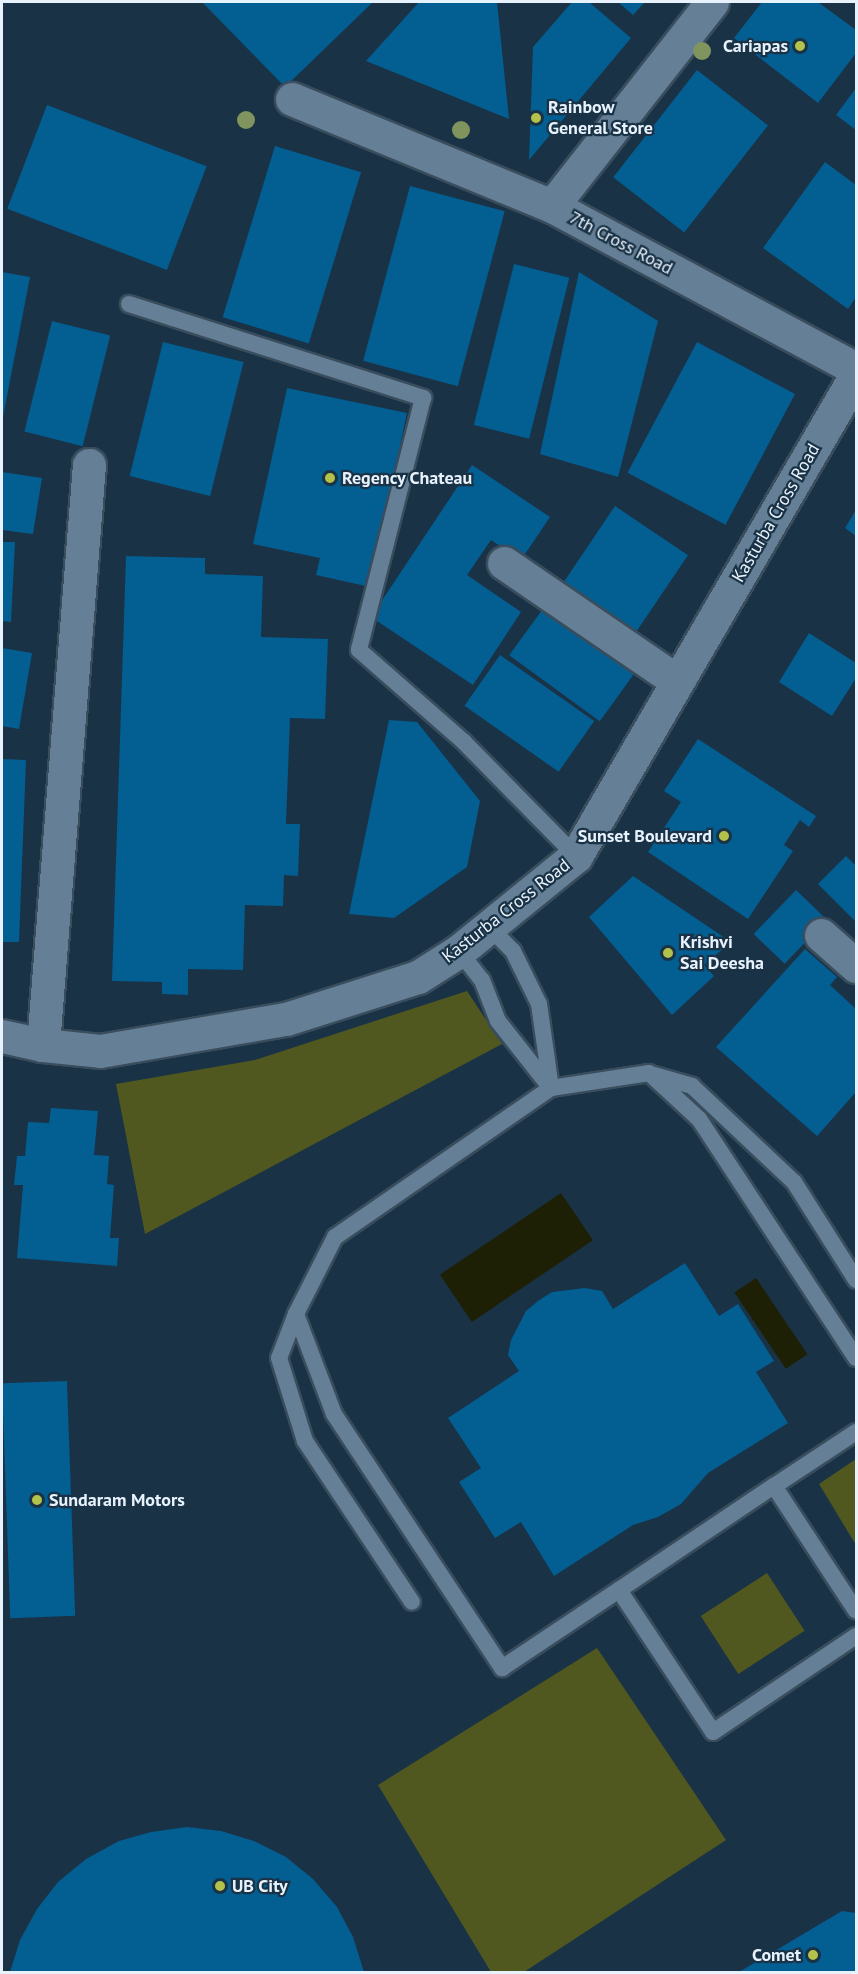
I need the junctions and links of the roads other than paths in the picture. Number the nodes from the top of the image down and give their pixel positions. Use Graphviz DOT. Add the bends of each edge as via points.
graph roads {
  1 [pos="712,2"];
  2 [pos="292,99"];
  3 [pos="552,206"];
  4 [pos="129,304"];
  5 [pos="856,369"];
  6 [pos="856,375"];
  7 [pos="89,465"];
  8 [pos="504,563"];
  9 [pos="677,681"];
  10 [pos="576,856"];
  11 [pos="489,927"];
  12 [pos="822,934"];
  13 [pos="459,951"];
  14 [pos="856,966"];
  15 [pos="2,1036"];
  16 [pos="43,1045"];
  17 [pos="649,1073"];
  18 [pos="551,1088"];
  19 [pos="856,1280"];
  20 [pos="296,1314"];
  21 [pos="856,1358"];
  22 [pos="856,1432"];
  23 [pos="774,1486"];
  24 [pos="619,1590"];
  25 [pos="412,1602"];
  26 [pos="856,1611"];
  27 [pos="855,1639"];
  1 -- 3 [label="street, 7th Cross Road"];
  2 -- 3 [label="street"];
  3 -- 5 [label="street, 7th Cross Road"];
  4 -- 10 [label="lane" via="423,398 359,650 464,742"];
  6 -- 9 [label="street, Kasturba Cross Road"];
  7 -- 16 [label="street"];
  8 -- 9 [label="street"];
  9 -- 10 [label="street, Kasturba Cross Road"];
  10 -- 11 [label="street, Kasturba Cross Road"];
  11 -- 13 [label="street, Kasturba Cross Road"];
  11 -- 18 [label="lane" via="513,951 539,1004"];
  12 -- 14 [label="street"];
  13 -- 16 [label="street, Kasturba Cross Road" via="418,977 286,1019 100,1051"];
  13 -- 18 [label="lane" via="482,980 498,1021"];
  15 -- 16 [label="street, Kasturba Cross Road"];
  17 -- 18 [label="lane"];
  17 -- 19 [label="lane" via="692,1086 794,1182"];
  17 -- 21 [label="lane" via="699,1119"];
  18 -- 20 [label="lane" via="335,1237"];
  20 -- 24 [label="lane" via="334,1414 502,1668"];
  20 -- 25 [label="lane" via="279,1358 305,1441"];
  22 -- 23 [label="lane"];
  23 -- 24 [label="lane"];
  23 -- 26 [label="lane"];
  24 -- 27 [label="lane" via="713,1732"];
}
